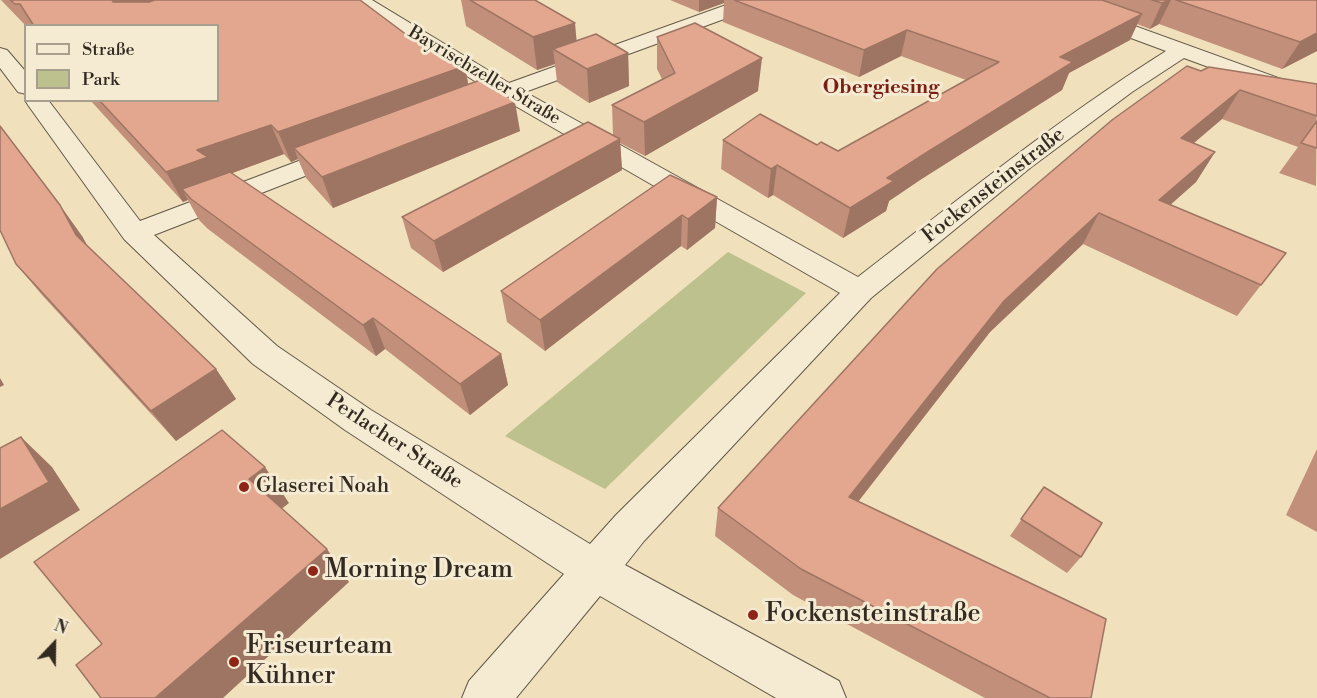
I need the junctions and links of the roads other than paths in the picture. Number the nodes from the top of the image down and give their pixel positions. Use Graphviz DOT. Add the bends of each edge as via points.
graph roads {
  1 [pos="359,0"];
  2 [pos="758,0"];
  3 [pos="1046,0"];
  4 [pos="1182,50"];
  5 [pos="24,53"];
  6 [pos="1,57"];
  7 [pos="24,85"];
  8 [pos="506,91"];
  9 [pos="1317,100"];
  10 [pos="37,102"];
  11 [pos="439,117"];
  12 [pos="361,146"];
  13 [pos="134,233"];
  14 [pos="860,291"];
  15 [pos="594,570"];
  16 [pos="486,698"];
  17 [pos="822,698"];
  1 -- 8 [label="street, Bayrischzeller Straße"];
  2 -- 8 [label="street"];
  3 -- 4 [label="street"];
  4 -- 9 [label="street"];
  4 -- 14 [label="street, Fockensteinstraße" via="1124,87 1021,163"];
  5 -- 6 [label="street"];
  6 -- 7 [label="street"];
  8 -- 11 [label="street"];
  8 -- 14 [label="street, Bayrischzeller Straße"];
  10 -- 13 [label="street, Perlacher Straße"];
  12 -- 13 [label="street"];
  13 -- 15 [label="street, Perlacher Straße" via="265,355 358,420"];
  14 -- 15 [label="street, Fockensteinstraße"];
  15 -- 16 [label="street, Fockensteinstraße"];
  15 -- 17 [label="street, Perlacher Straße"];
}
